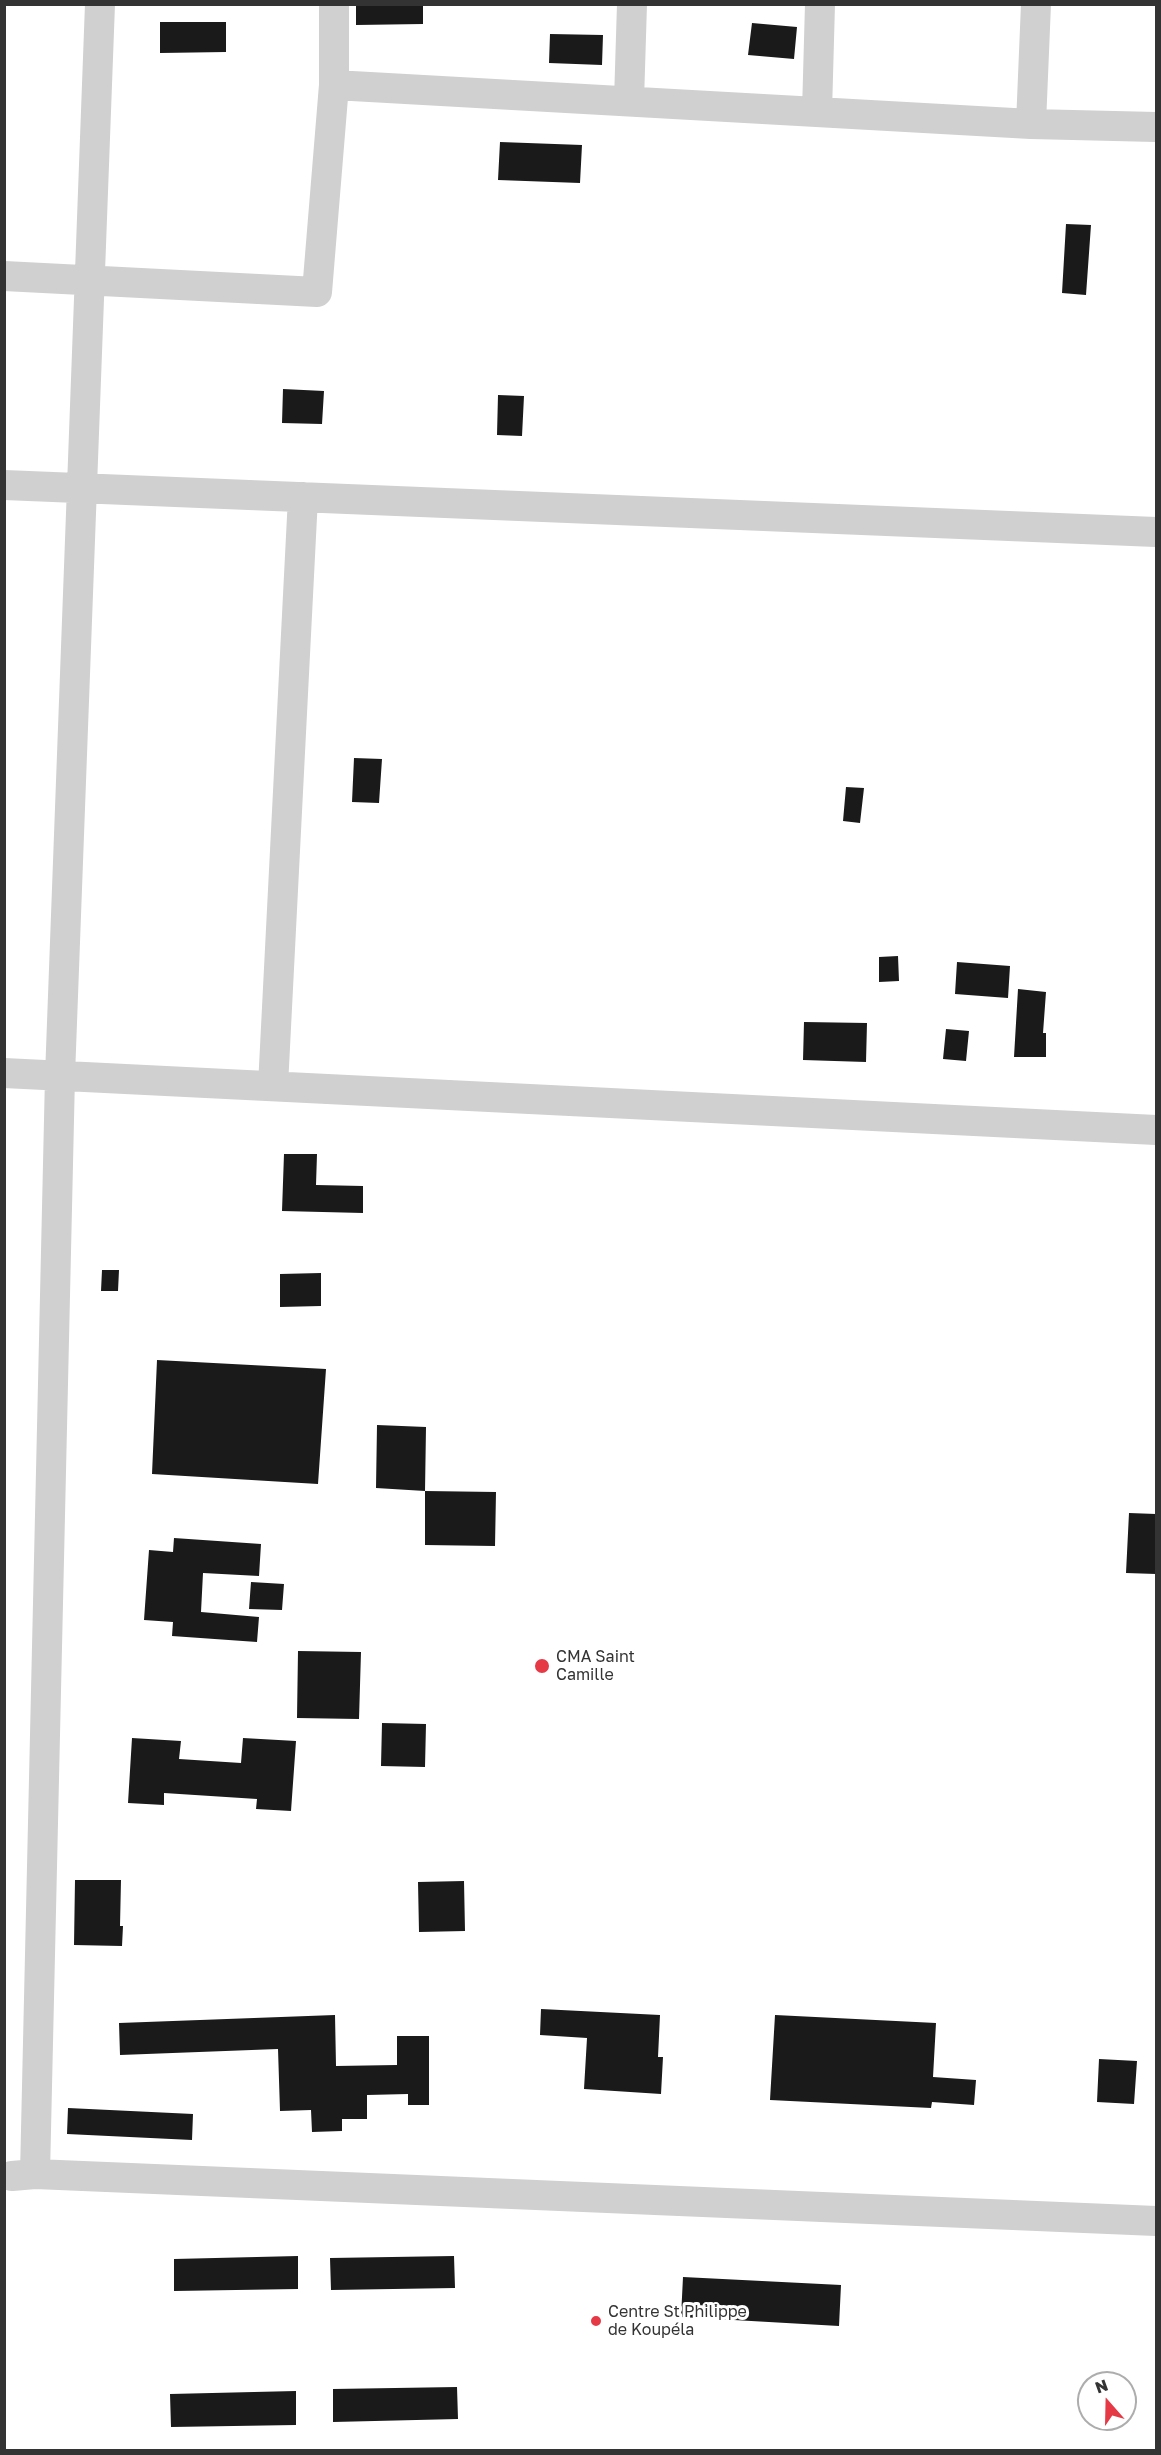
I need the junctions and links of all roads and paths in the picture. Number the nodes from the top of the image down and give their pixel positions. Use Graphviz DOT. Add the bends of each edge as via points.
graph roads {
  1 [pos="100,4"];
  2 [pos="334,4"];
  3 [pos="632,4"];
  4 [pos="820,4"];
  5 [pos="1036,4"];
  6 [pos="334,84"];
  7 [pos="629,101"];
  8 [pos="817,112"];
  9 [pos="1031,124"];
  10 [pos="1156,127"];
  11 [pos="4,276"];
  12 [pos="90,279"];
  13 [pos="4,485"];
  14 [pos="81,488"];
  15 [pos="303,497"];
  16 [pos="1156,532"];
  17 [pos="4,1073"];
  18 [pos="60,1076"];
  19 [pos="273,1086"];
  20 [pos="1156,1130"];
  21 [pos="1156,2221"];
  1 -- 12 [label="street"];
  2 -- 6 [label="street"];
  3 -- 7 [label="street"];
  4 -- 8 [label="street"];
  5 -- 9 [label="street"];
  6 -- 7 [label="street"];
  6 -- 12 [label="street" via="317,291"];
  7 -- 8 [label="street"];
  8 -- 9 [label="street"];
  9 -- 10 [label="street"];
  11 -- 12 [label="street"];
  12 -- 14 [label="street"];
  13 -- 14 [label="street"];
  14 -- 15 [label="street"];
  14 -- 18 [label="street"];
  15 -- 16 [label="street"];
  15 -- 19 [label="street"];
  17 -- 18 [label="street"];
  18 -- 19 [label="street"];
  18 -- 21 [label="street" via="24,2175"];
  19 -- 20 [label="street"];
}
